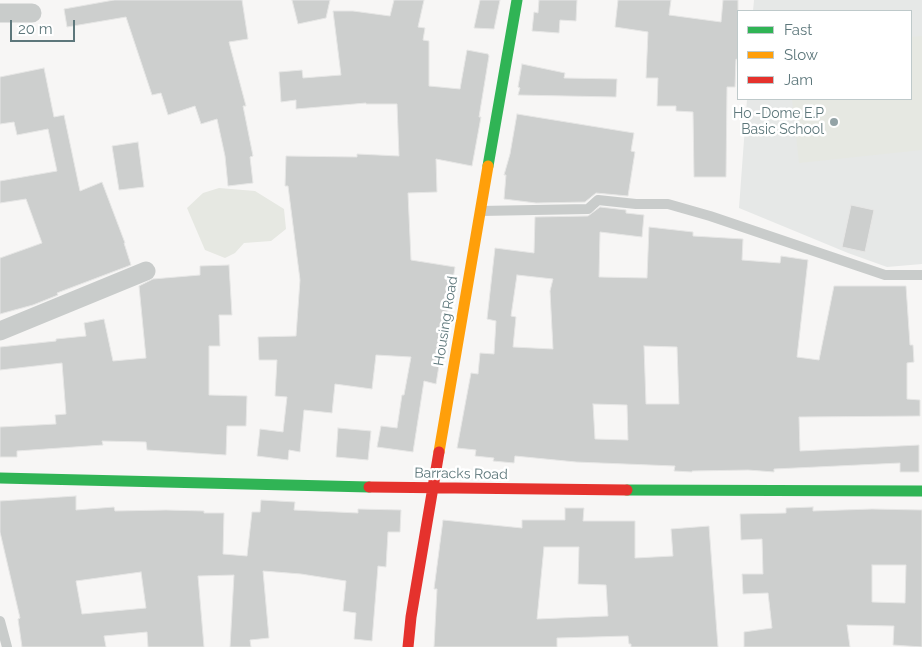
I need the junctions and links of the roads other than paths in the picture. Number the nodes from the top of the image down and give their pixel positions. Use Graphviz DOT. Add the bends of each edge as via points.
graph roads {
  1 [pos="517,0"];
  2 [pos="0,13"];
  3 [pos="32,13"];
  4 [pos="480,211"];
  5 [pos="146,271"];
  6 [pos="922,275"];
  7 [pos="0,331"];
  8 [pos="0,478"];
  9 [pos="434,489"];
  10 [pos="922,491"];
  11 [pos="0,621"];
  12 [pos="7,647"];
  13 [pos="408,647"];
  1 -- 4 [label="street, Housing Road"];
  2 -- 3 [label="street"];
  4 -- 6 [label="lane" via="588,209 598,200 668,204 885,275"];
  4 -- 9 [label="street, Housing Road"];
  5 -- 7 [label="street"];
  8 -- 9 [label="street, Barracks Road"];
  9 -- 10 [label="street, Barracks Road"];
  9 -- 13 [label="street, Housing Road"];
  11 -- 12 [label="lane"];
}
